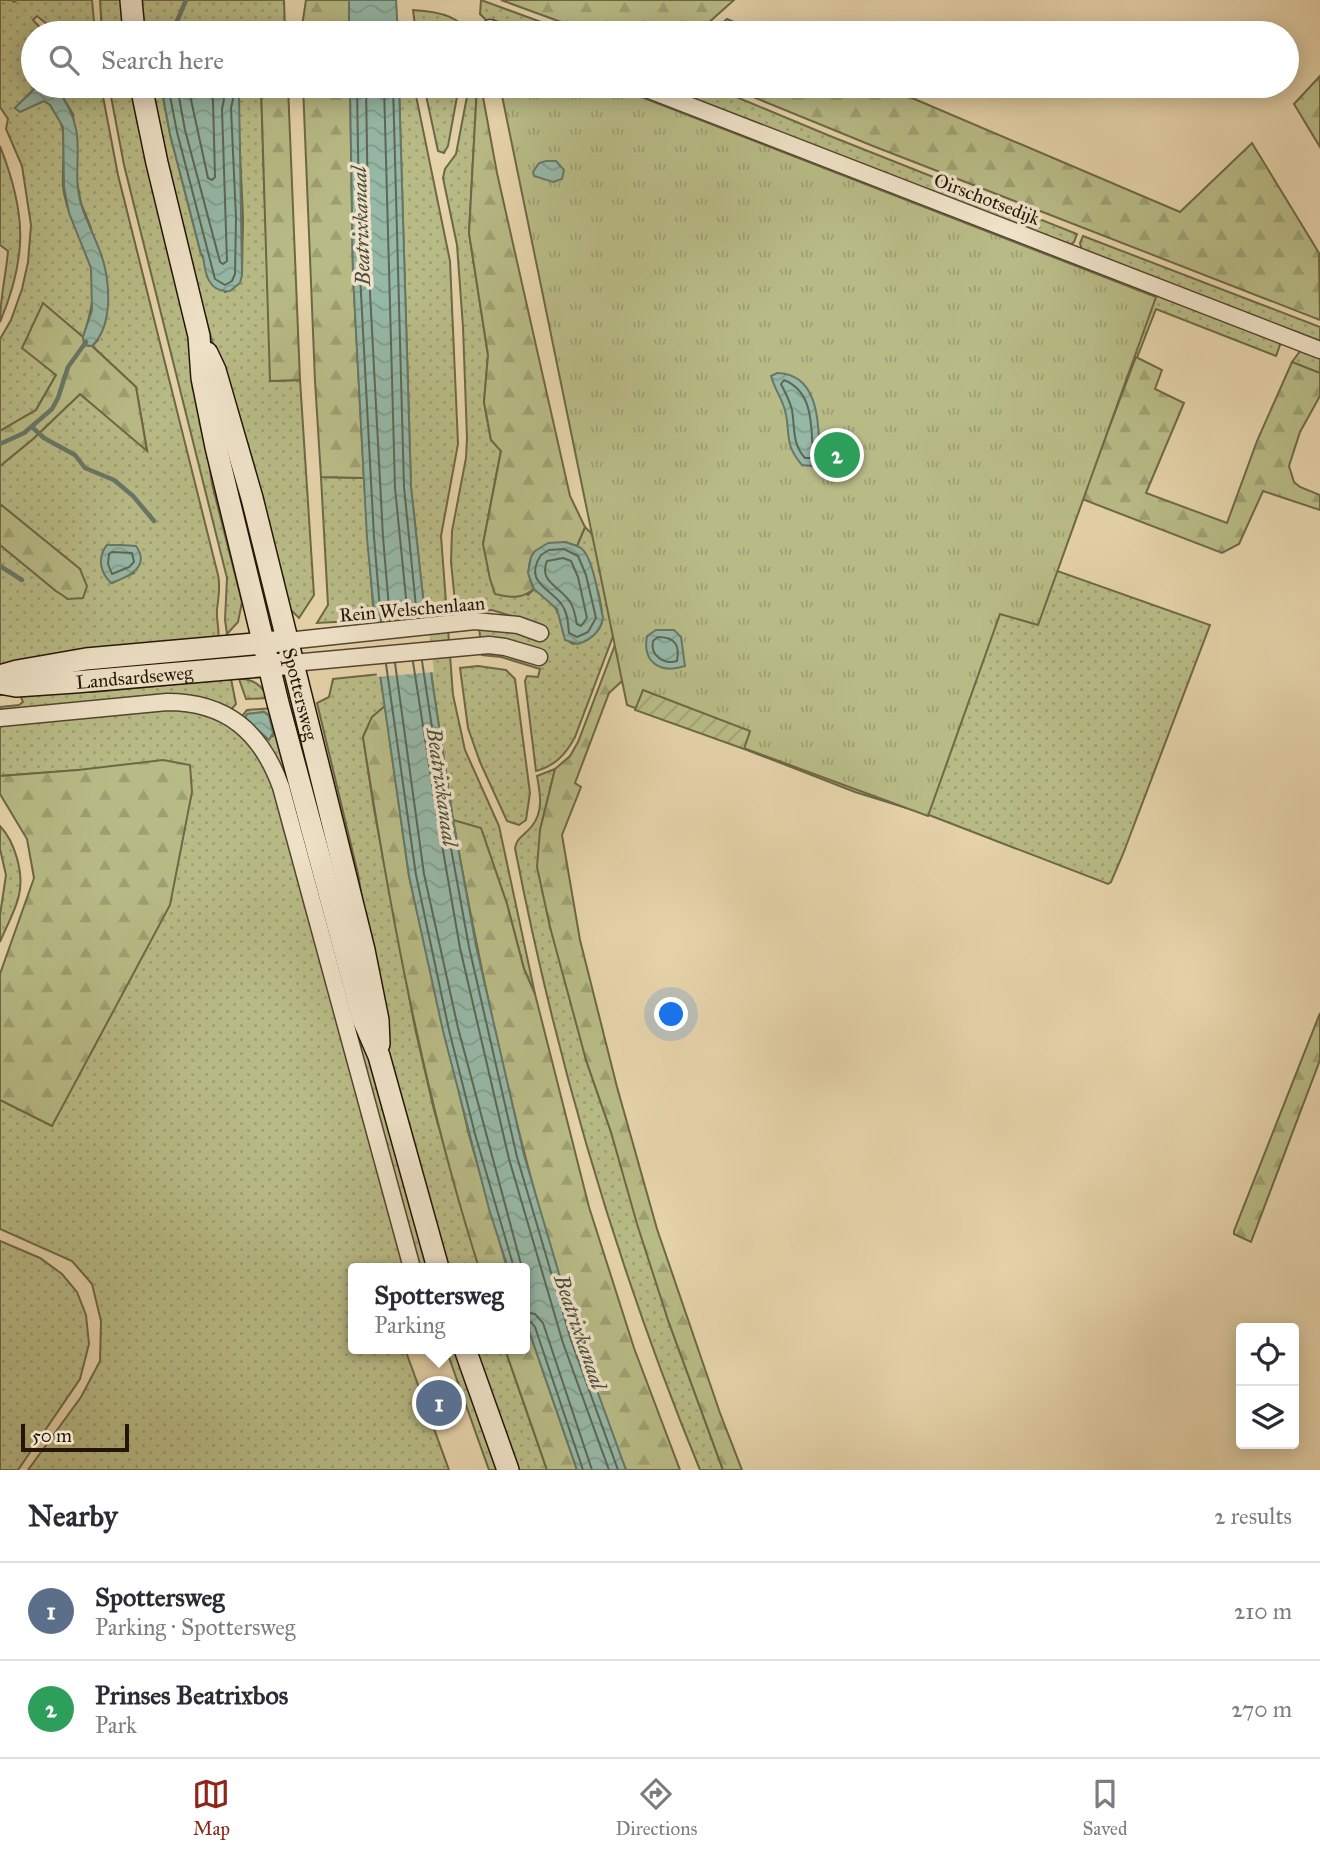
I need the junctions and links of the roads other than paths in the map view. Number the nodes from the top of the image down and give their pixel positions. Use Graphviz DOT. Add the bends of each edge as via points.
graph roads {
  1 [pos="131,0"];
  2 [pos="133,21"];
  3 [pos="143,98"];
  4 [pos="670,98"];
  5 [pos="199,336"];
  6 [pos="1320,350"];
  7 [pos="540,633"];
  8 [pos="287,641"];
  9 [pos="264,643"];
  10 [pos="539,657"];
  11 [pos="293,663"];
  12 [pos="269,665"];
  13 [pos="0,676"];
  14 [pos="0,683"];
  15 [pos="0,718"];
  16 [pos="379,1056"];
  17 [pos="411,1263"];
  18 [pos="437,1263"];
  19 [pos="467,1354"];
  20 [pos="508,1470"];
  1 -- 2 [label="main road"];
  3 -- 5 [label="main road, Spottersweg"];
  4 -- 6 [label="street, Oirschotsedijk"];
  5 -- 8 [label="main road, Spottersweg" via="215,370 238,449"];
  5 -- 9 [label="main road, Spottersweg" via="216,447"];
  7 -- 8 [label="street, Rein Welschenlaan" via="511,624 475,621"];
  8 -- 9 [label="main road, Landsardseweg"];
  8 -- 11 [label="main road, Spottersweg"];
  9 -- 12 [label="main road, Spottersweg"];
  9 -- 13 [label="main road, Landsardseweg" via="86,659"];
  10 -- 11 [label="street" via="489,645"];
  11 -- 12 [label="main road, Landsardseweg"];
  11 -- 16 [label="main road, Spottersweg" via="364,950 378,1020"];
  12 -- 14 [label="main road, Landsardseweg" via="52,684"];
  12 -- 16 [label="main road, Spottersweg" via="363,1019"];
  15 -- 17 [label="street, Landsardseweg" via="178,702 211,709 251,734 262,747 281,787"];
  16 -- 18 [label="main road, Spottersweg"];
  19 -- 20 [label="main road"];
}
